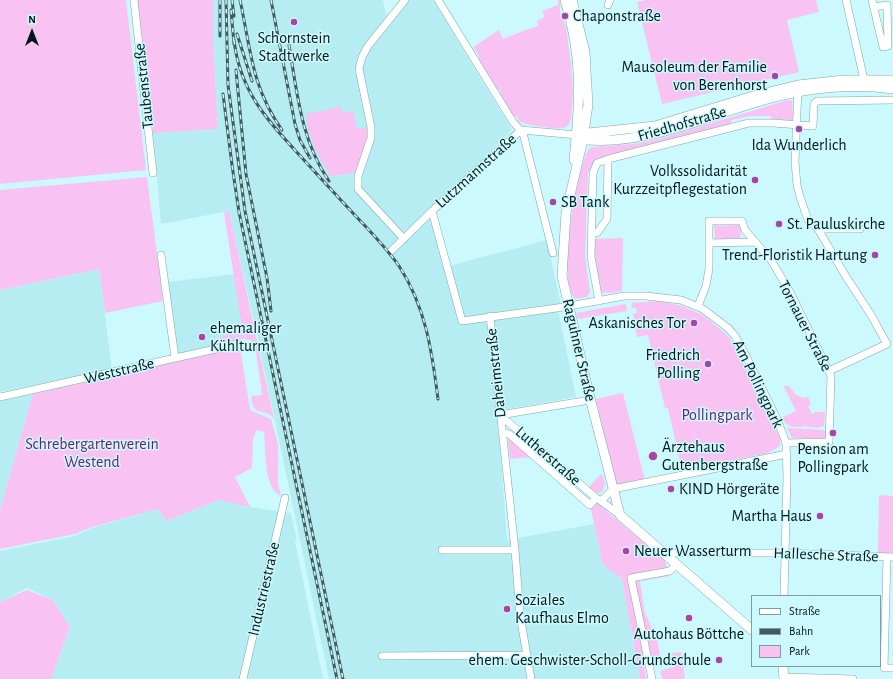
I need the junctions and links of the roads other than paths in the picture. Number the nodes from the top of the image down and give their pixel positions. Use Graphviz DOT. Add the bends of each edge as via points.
graph roads {
  1 [pos="134,0"];
  2 [pos="406,0"];
  3 [pos="438,0"];
  4 [pos="566,0"];
  5 [pos="572,0"];
  6 [pos="846,0"];
  7 [pos="873,4"];
  8 [pos="893,80"];
  9 [pos="865,83"];
  10 [pos="893,88"];
  11 [pos="798,89"];
  12 [pos="893,100"];
  13 [pos="797,125"];
  14 [pos="520,130"];
  15 [pos="582,135"];
  16 [pos="608,159"];
  17 [pos="153,173"];
  18 [pos="432,211"];
  19 [pos="818,229"];
  20 [pos="860,229"];
  21 [pos="592,233"];
  22 [pos="404,238"];
  23 [pos="754,242"];
  24 [pos="710,243"];
  25 [pos="391,251"];
  26 [pos="553,252"];
  27 [pos="161,255"];
  28 [pos="599,301"];
  29 [pos="568,306"];
  30 [pos="698,306"];
  31 [pos="490,316"];
  32 [pos="238,344"];
  33 [pos="175,358"];
  34 [pos="829,371"];
  35 [pos="0,397"];
  36 [pos="590,400"];
  37 [pos="500,415"];
  38 [pos="502,432"];
  39 [pos="786,443"];
  40 [pos="787,454"];
  41 [pos="613,489"];
  42 [pos="285,498"];
  43 [pos="599,499"];
  44 [pos="620,515"];
  45 [pos="442,550"];
  46 [pos="515,550"];
  47 [pos="662,553"];
  48 [pos="785,553"];
  49 [pos="890,557"];
  50 [pos="676,565"];
  51 [pos="784,595"];
  52 [pos="751,629"];
  53 [pos="526,655"];
  54 [pos="382,656"];
  55 [pos="783,667"];
  56 [pos="893,668"];
  57 [pos="784,678"];
  58 [pos="243,679"];
  59 [pos="531,679"];
  60 [pos="652,679"];
  61 [pos="853,679"];
  1 -- 17 [label="street, Taubenstraße"];
  2 -- 22 [label="street" via="362,57 360,69 371,138 358,176 358,188"];
  3 -- 14 [label="street"];
  4 -- 15 [label="main road" via="579,70"];
  5 -- 15 [label="main road" via="587,68 588,100"];
  6 -- 9 [label="street"];
  7 -- 7 [label="street" via="883,47 888,46 887,5"];
  8 -- 9 [label="main road, Friedhofstraße"];
  9 -- 10 [label="main road, Friedhofstraße"];
  9 -- 11 [label="main road, Friedhofstraße"];
  11 -- 13 [label="street"];
  11 -- 15 [label="main road, Friedhofstraße" via="656,133 613,140"];
  12 -- 13 [label="street" via="817,101 814,104 813,126"];
  13 -- 16 [label="street, Raguhner Straße" via="749,123"];
  13 -- 19 [label="street" via="797,185 808,220"];
  14 -- 15 [label="street, Lutzmannstraße"];
  14 -- 18 [label="street, Lutzmannstraße"];
  14 -- 26 [label="street" via="525,137"];
  15 -- 29 [label="main road, Raguhner Straße" via="565,224 562,269"];
  16 -- 21 [label="street, Raguhner Straße" via="597,163 594,169"];
  16 -- 21 [label="street" via="607,219 598,233"];
  18 -- 22 [label="street, Lutzmannstraße"];
  18 -- 31 [label="street, Am Pollingpark" via="462,320"];
  19 -- 20 [label="street"];
  19 -- 34 [label="street" via="887,344"];
  21 -- 28 [label="street, Raguhner Straße" via="591,257"];
  22 -- 25 [label="street, Lutzmannstraße"];
  23 -- 24 [label="street"];
  23 -- 24 [label="street, Tornauer Straße" via="742,221 709,221"];
  23 -- 34 [label="street, Tornauer Straße" via="771,260 791,294"];
  24 -- 30 [label="street, Tornauer Straße" via="706,286"];
  27 -- 33 [label="street"];
  28 -- 29 [label="street, Am Pollingpark"];
  28 -- 30 [label="street, Am Pollingpark" via="628,296 660,296"];
  29 -- 31 [label="street, Am Pollingpark"];
  29 -- 36 [label="main road, Raguhner Straße"];
  30 -- 39 [label="street, Am Pollingpark" via="716,318 735,336 777,419"];
  31 -- 37 [label="street, Daheimstraße"];
  32 -- 33 [label="street, Weststraße"];
  33 -- 35 [label="street, Weststraße"];
  34 -- 39 [label="street, Tornauer Straße" via="831,382 828,442"];
  36 -- 37 [label="street"];
  36 -- 41 [label="main road, Raguhner Straße"];
  37 -- 38 [label="street, Daheimstraße"];
  37 -- 43 [label="street, Lutherstraße"];
  38 -- 43 [label="street, Lutherstraße" via="509,434 590,505"];
  38 -- 46 [label="street, Daheimstraße"];
  39 -- 40 [label="street, Am Pollingpark"];
  40 -- 41 [label="street"];
  40 -- 48 [label="street, Am Pollingpark"];
  41 -- 43 [label="street"];
  41 -- 44 [label="main road, Raguhner Straße"];
  42 -- 58 [label="street, Industriestraße"];
  43 -- 44 [label="street, Lutherstraße"];
  44 -- 47 [label="main road, Lutherstraße"];
  45 -- 46 [label="street"];
  46 -- 53 [label="street, Daheimstraße" via="519,608"];
  47 -- 48 [label="street, Hallesche Straße"];
  47 -- 50 [label="main road, Lutherstraße"];
  48 -- 49 [label="street, Hallesche Straße"];
  48 -- 51 [label="street, Am Pollingpark"];
  49 -- 56 [label="street" via="884,668"];
  50 -- 52 [label="main road, Lutherstraße"];
  50 -- 60 [label="street" via="670,571 631,578"];
  53 -- 54 [label="street"];
  53 -- 59 [label="street, Daheimstraße"];
  55 -- 57 [label="main road"];
  57 -- 61 [label="street"];
}
